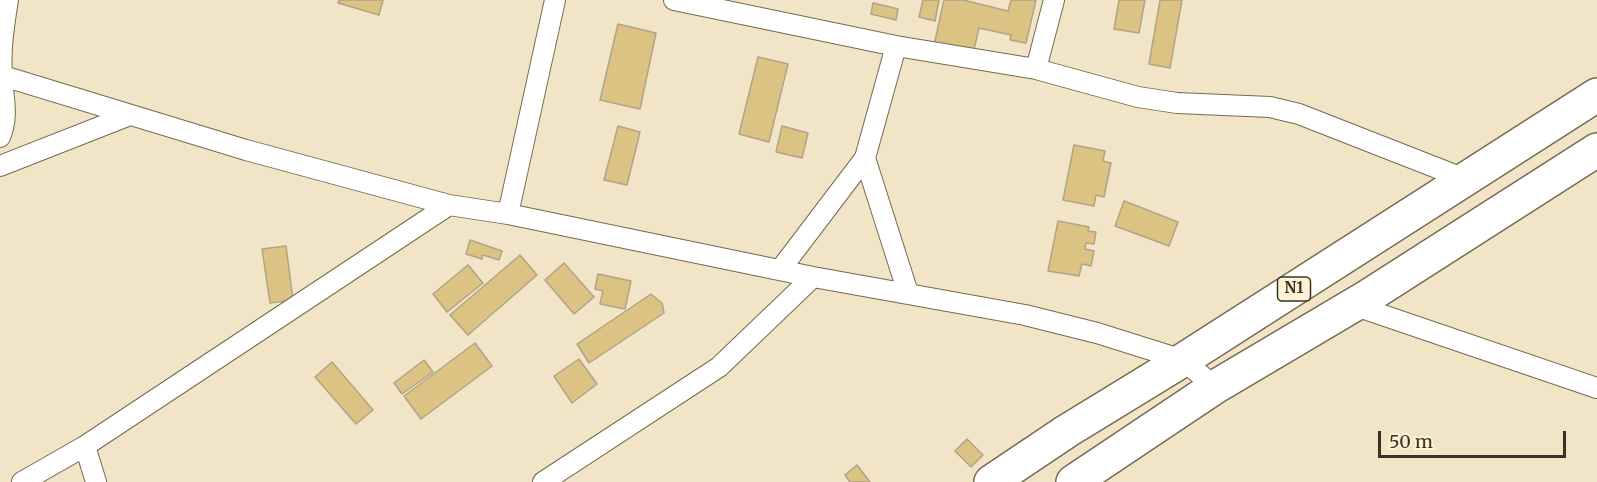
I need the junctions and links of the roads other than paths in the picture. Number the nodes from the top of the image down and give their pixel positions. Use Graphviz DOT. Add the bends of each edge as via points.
graph roads {
  1 [pos="8,0"];
  2 [pos="555,0"];
  3 [pos="674,0"];
  4 [pos="1054,0"];
  5 [pos="896,46"];
  6 [pos="1036,69"];
  7 [pos="1,75"];
  8 [pos="1597,95"];
  9 [pos="130,114"];
  10 [pos="0,137"];
  11 [pos="1597,150"];
  12 [pos="865,158"];
  13 [pos="0,166"];
  14 [pos="1465,179"];
  15 [pos="449,205"];
  16 [pos="508,214"];
  17 [pos="780,270"];
  18 [pos="813,277"];
  19 [pos="908,293"];
  20 [pos="1353,305"];
  21 [pos="1183,360"];
  22 [pos="1215,387"];
  23 [pos="1597,388"];
  24 [pos="85,446"];
  25 [pos="22,482"];
  26 [pos="96,482"];
  27 [pos="543,482"];
  28 [pos="991,482"];
  29 [pos="1073,482"];
  1 -- 7 [label="street"];
  2 -- 16 [label="street"];
  3 -- 5 [label="street"];
  4 -- 6 [label="street"];
  5 -- 6 [label="street"];
  5 -- 12 [label="street"];
  6 -- 14 [label="street" via="1138,97 1177,103 1270,107 1299,114"];
  7 -- 9 [label="street"];
  7 -- 10 [label="street" via="6,102"];
  8 -- 14 [label="highway, N1"];
  9 -- 13 [label="street"];
  9 -- 15 [label="street"];
  11 -- 20 [label="highway"];
  12 -- 17 [label="street"];
  12 -- 19 [label="street"];
  14 -- 21 [label="highway, N1"];
  15 -- 16 [label="street"];
  15 -- 24 [label="street"];
  16 -- 17 [label="street"];
  17 -- 18 [label="street"];
  18 -- 19 [label="street"];
  18 -- 27 [label="street" via="718,367"];
  19 -- 21 [label="street" via="1025,315"];
  20 -- 22 [label="highway"];
  20 -- 23 [label="street"];
  21 -- 22 [label="street"];
  21 -- 28 [label="highway, N1"];
  22 -- 29 [label="highway"];
  24 -- 25 [label="street"];
  24 -- 26 [label="street"];
}
